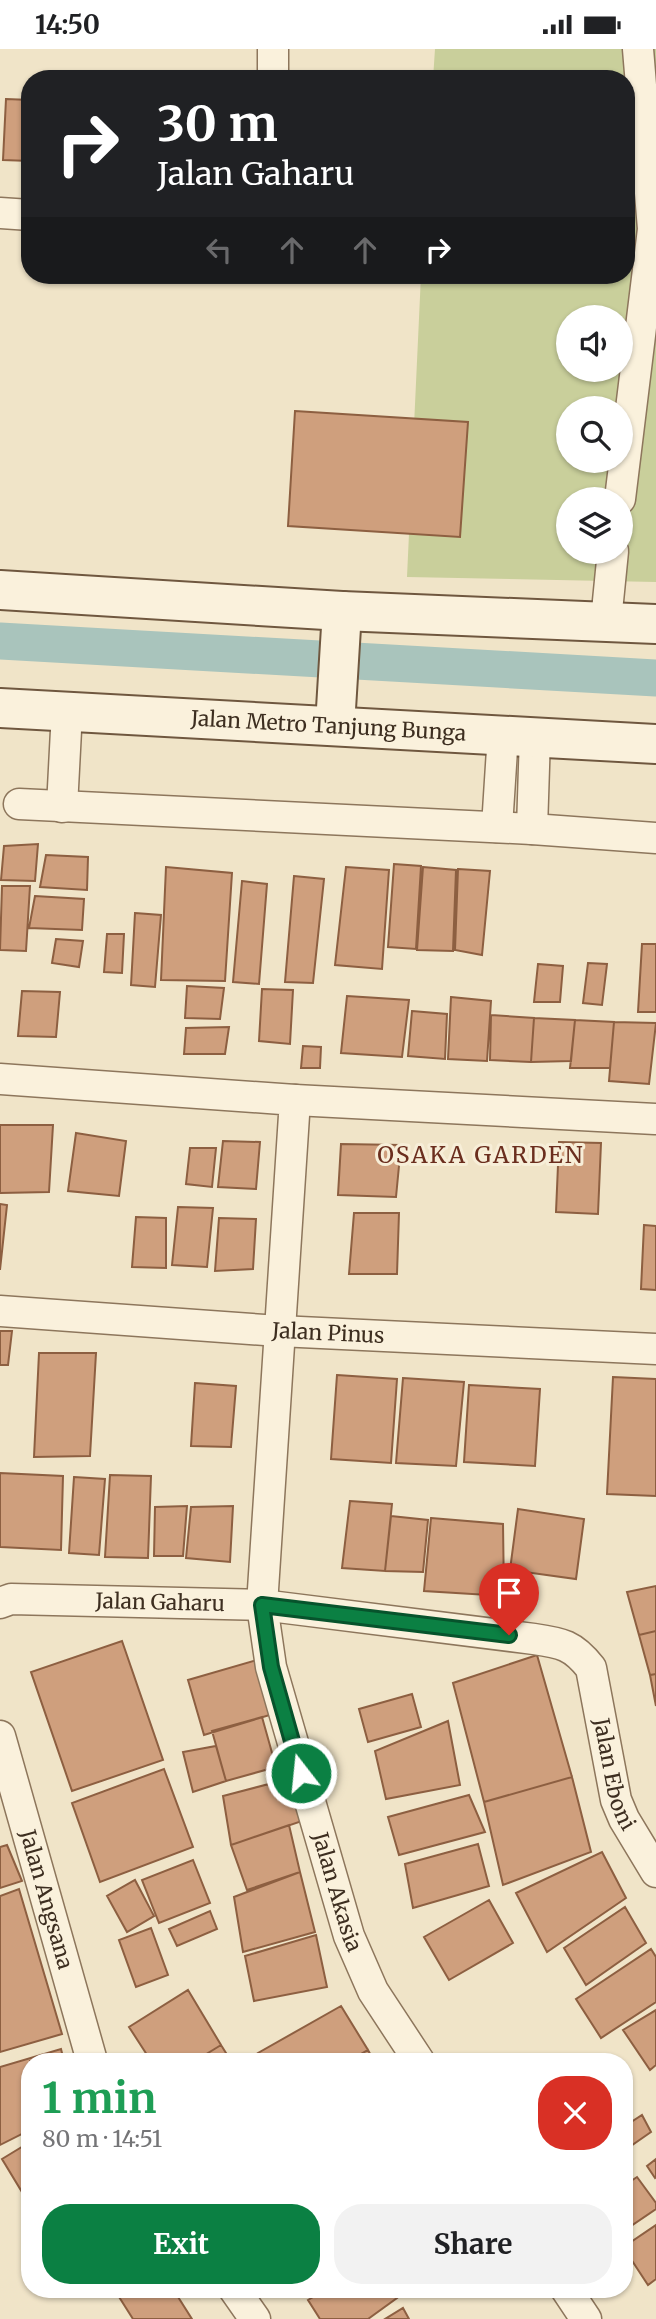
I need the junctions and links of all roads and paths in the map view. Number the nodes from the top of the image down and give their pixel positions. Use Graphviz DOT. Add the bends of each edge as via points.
graph roads {
  1 [pos="274,49"];
  2 [pos="638,49"];
  3 [pos="273,70"];
  4 [pos="0,213"];
  5 [pos="21,214"];
  6 [pos="621,487"];
  7 [pos="612,564"];
  8 [pos="0,590"];
  9 [pos="606,621"];
  10 [pos="342,624"];
  11 [pos="656,624"];
  12 [pos="0,708"];
  13 [pos="67,711"];
  14 [pos="335,714"];
  15 [pos="519,735"];
  16 [pos="656,744"];
  17 [pos="19,804"];
  18 [pos="62,807"];
  19 [pos="497,827"];
  20 [pos="532,829"];
  21 [pos="656,838"];
  22 [pos="0,1079"];
  23 [pos="295,1100"];
  24 [pos="656,1120"];
  25 [pos="0,1311"];
  26 [pos="279,1331"];
  27 [pos="656,1349"];
  28 [pos="6,1601"];
  29 [pos="262,1605"];
  30 [pos="591,1668"];
  31 [pos="0,1736"];
  32 [pos="656,1872"];
  33 [pos="90,2053"];
  34 [pos="413,2053"];
  35 [pos="241,2298"];
  36 [pos="572,2298"];
  37 [pos="256,2319"];
  38 [pos="586,2319"];
  1 -- 3 [label="street"];
  2 -- 6 [label="street" via="653,229"];
  4 -- 5 [label="street"];
  7 -- 9 [label="street"];
  8 -- 10 [label="main road"];
  9 -- 10 [label="main road"];
  9 -- 11 [label="main road"];
  10 -- 14 [label="main road"];
  12 -- 13 [label="main road, Jalan Metro Tanjung Bunga"];
  13 -- 14 [label="main road, Jalan Metro Tanjung Bunga"];
  13 -- 18 [label="street"];
  14 -- 15 [label="main road, Jalan Metro Tanjung Bunga"];
  15 -- 16 [label="main road, Jalan Metro Tanjung Bunga"];
  15 -- 19 [label="street"];
  15 -- 20 [label="street"];
  17 -- 18 [label="street"];
  18 -- 19 [label="street"];
  19 -- 20 [label="street"];
  20 -- 21 [label="street"];
  22 -- 23 [label="street"];
  23 -- 24 [label="street"];
  23 -- 26 [label="street, Jalan Akasia"];
  25 -- 26 [label="street, Jalan Pinus"];
  26 -- 27 [label="street, Jalan Pinus"];
  26 -- 29 [label="street, Jalan Akasia"];
  28 -- 29 [label="street, Jalan Gaharu"];
  29 -- 30 [label="street, Jalan Gaharu" via="555,1642 570,1647"];
  29 -- 34 [label="street, Jalan Akasia" via="271,1667 349,1936 373,1991"];
  30 -- 32 [label="street, Jalan Eboni" via="616,1800"];
  31 -- 33 [label="street, Jalan Angsana"];
  35 -- 37 [label="street"];
  36 -- 38 [label="street"];
}
